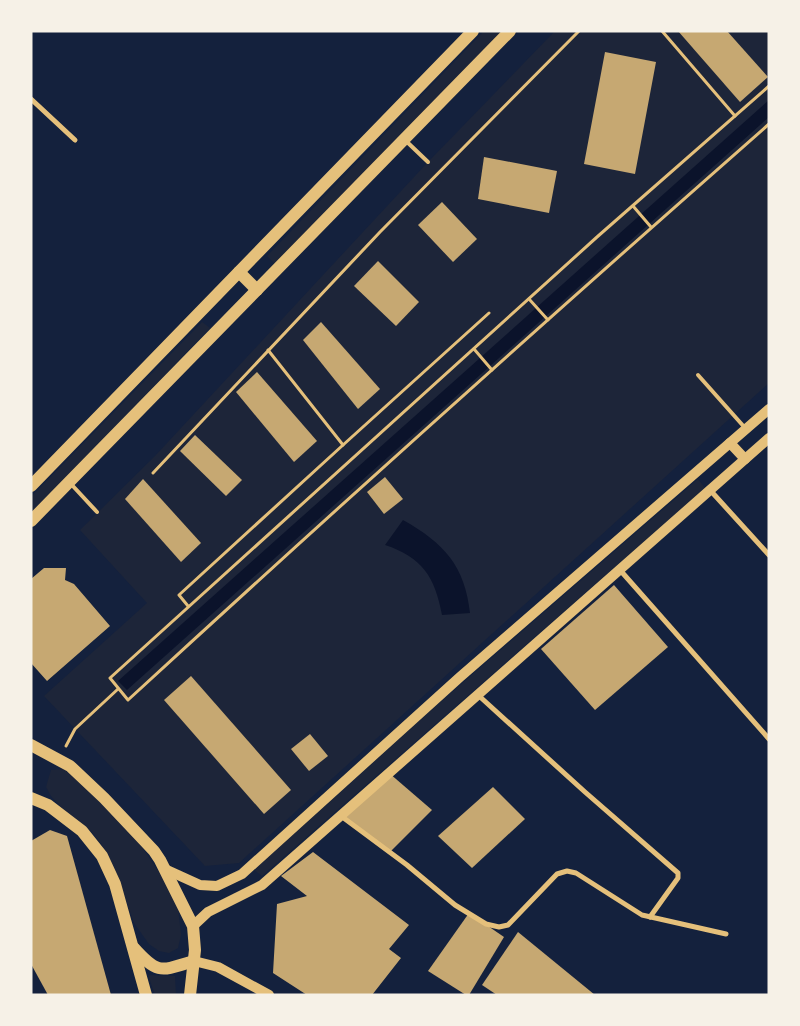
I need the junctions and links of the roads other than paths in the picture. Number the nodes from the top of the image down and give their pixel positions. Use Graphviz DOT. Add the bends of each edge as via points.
graph roads {
  1 [pos="473,31"];
  2 [pos="510,31"];
  3 [pos="31,99"];
  4 [pos="75,140"];
  5 [pos="404,140"];
  6 [pos="428,162"];
  7 [pos="239,272"];
  8 [pos="257,290"];
  9 [pos="698,375"];
  10 [pos="769,409"];
  11 [pos="746,429"];
  12 [pos="769,438"];
  13 [pos="730,443"];
  14 [pos="745,459"];
  15 [pos="69,482"];
  16 [pos="31,486"];
  17 [pos="710,490"];
  18 [pos="98,512"];
  19 [pos="31,521"];
  20 [pos="769,555"];
  21 [pos="619,570"];
  22 [pos="478,694"];
  23 [pos="769,739"];
  24 [pos="31,745"];
  25 [pos="31,798"];
  26 [pos="341,816"];
  27 [pos="167,870"];
  28 [pos="650,917"];
  29 [pos="194,926"];
  30 [pos="726,934"];
  31 [pos="132,946"];
  32 [pos="194,961"];
  33 [pos="146,995"];
  34 [pos="190,995"];
  35 [pos="269,995"];
  1 -- 7 [label="main road"];
  2 -- 5 [label="main road"];
  3 -- 4 [label="street"];
  5 -- 6 [label="lane"];
  5 -- 8 [label="main road"];
  7 -- 8 [label="main road"];
  7 -- 16 [label="main road"];
  8 -- 15 [label="main road"];
  9 -- 11 [label="lane"];
  10 -- 11 [label="main road"];
  11 -- 13 [label="main road"];
  12 -- 14 [label="main road"];
  13 -- 14 [label="main road"];
  13 -- 27 [label="main road" via="460,677 242,874 217,886 200,885"];
  14 -- 17 [label="main road"];
  15 -- 18 [label="lane"];
  15 -- 19 [label="main road"];
  17 -- 20 [label="street"];
  17 -- 21 [label="main road"];
  21 -- 22 [label="main road"];
  21 -- 23 [label="street"];
  22 -- 26 [label="main road"];
  22 -- 28 [label="street" via="678,873 678,878"];
  24 -- 27 [label="main road" via="70,766 104,798"];
  25 -- 31 [label="main road" via="48,805 82,831 102,856 115,884"];
  26 -- 28 [label="street" via="455,905 486,924 498,927 508,924 557,874 567,871 576,872"];
  26 -- 29 [label="main road" via="262,885 208,912"];
  27 -- 29 [label="main road"];
  28 -- 30 [label="street"];
  29 -- 32 [label="main road"];
  31 -- 32 [label="main road" via="152,966 164,970"];
  31 -- 33 [label="main road"];
  32 -- 34 [label="main road"];
  32 -- 35 [label="main road" via="218,967"];
}
